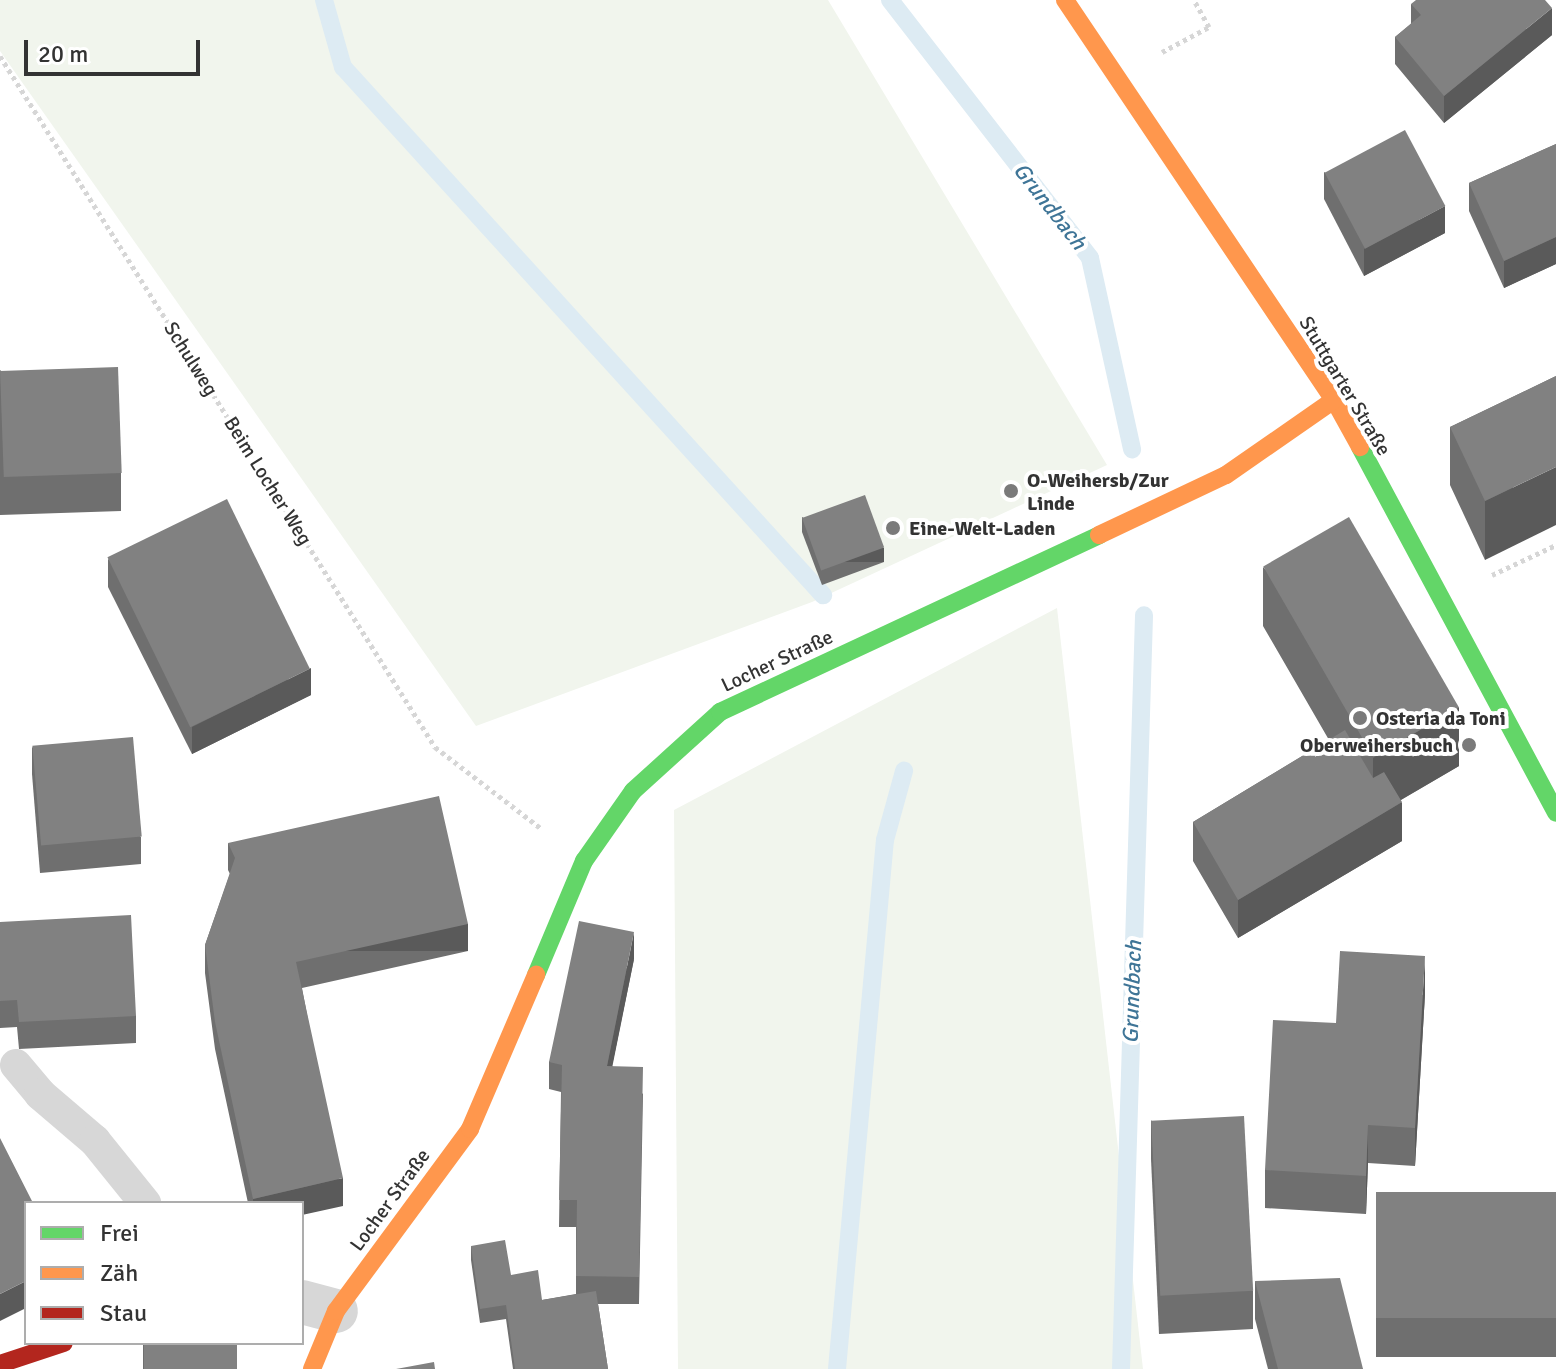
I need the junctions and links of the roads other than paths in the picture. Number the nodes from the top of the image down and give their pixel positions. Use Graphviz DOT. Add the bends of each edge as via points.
graph roads {
  1 [pos="1065,0"];
  2 [pos="1334,400"];
  3 [pos="1556,813"];
  4 [pos="16,1065"];
  5 [pos="143,1201"];
  6 [pos="319,1307"];
  7 [pos="58,1345"];
  8 [pos="0,1364"];
  9 [pos="312,1369"];
  1 -- 2 [label="street, Stuttgarter Straße"];
  2 -- 3 [label="street, Stuttgarter Straße"];
  2 -- 6 [label="street, Locher Straße" via="1226,475 720,712 633,791 584,861 470,1129"];
  4 -- 5 [label="lane" via="40,1094 95,1141"];
  6 -- 9 [label="street, Locher Straße"];
  7 -- 8 [label="street"];
}
